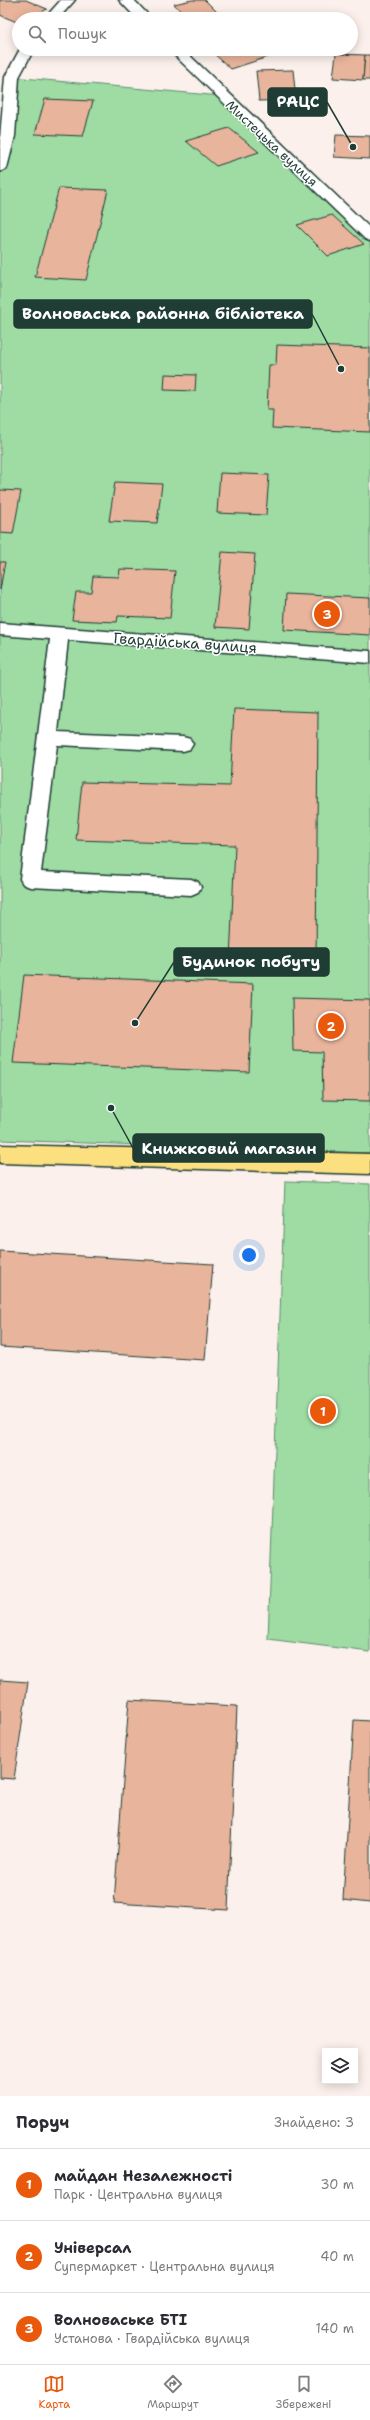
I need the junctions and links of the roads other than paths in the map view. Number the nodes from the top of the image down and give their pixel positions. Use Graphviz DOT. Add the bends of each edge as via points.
graph roads {
  1 [pos="68,0"];
  2 [pos="126,0"];
  3 [pos="57,12"];
  4 [pos="138,12"];
  5 [pos="23,56"];
  6 [pos="182,56"];
  7 [pos="4,135"];
  8 [pos="0,168"];
  9 [pos="370,236"];
  10 [pos="0,629"];
  11 [pos="60,633"];
  12 [pos="370,657"];
  13 [pos="48,738"];
  14 [pos="183,744"];
  15 [pos="191,887"];
  16 [pos="0,1154"];
  17 [pos="370,1164"];
  1 -- 3 [label="street"];
  2 -- 4 [label="street"];
  5 -- 7 [label="street" via="12,77"];
  6 -- 9 [label="street, Мистецька вулиця"];
  7 -- 8 [label="street"];
  10 -- 11 [label="street, Гвардійська вулиця"];
  11 -- 12 [label="street, Гвардійська вулиця"];
  11 -- 13 [label="street"];
  13 -- 14 [label="street"];
  13 -- 15 [label="street" via="30,879"];
  16 -- 17 [label="main road"];
}
